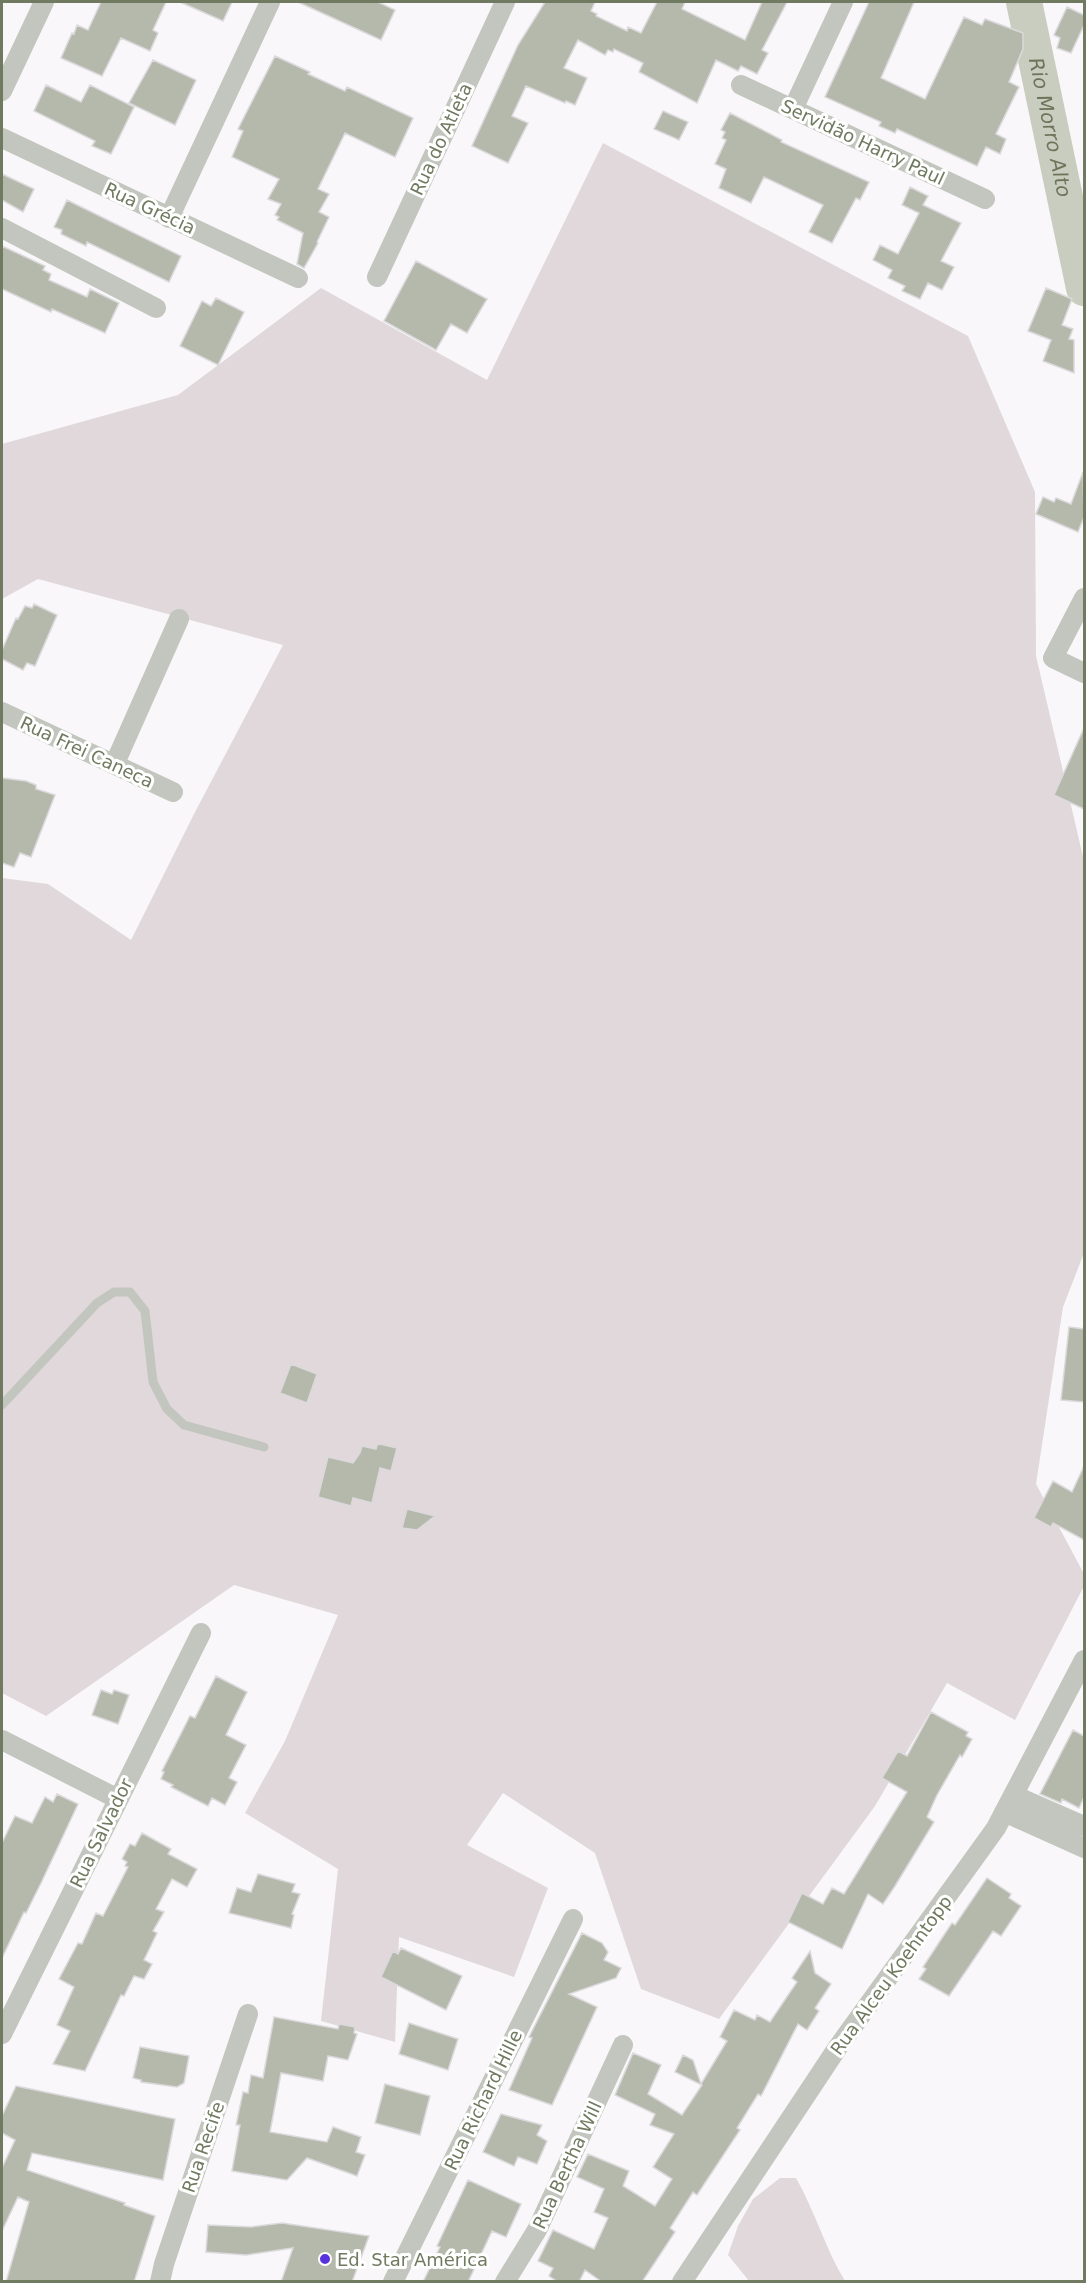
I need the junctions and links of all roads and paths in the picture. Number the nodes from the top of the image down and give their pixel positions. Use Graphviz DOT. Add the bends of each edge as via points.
graph roads {
  1 [pos="44,2"];
  2 [pos="270,2"];
  3 [pos="505,2"];
  4 [pos="843,2"];
  5 [pos="741,85"];
  6 [pos="2,91"];
  7 [pos="793,110"];
  8 [pos="2,138"];
  9 [pos="985,199"];
  10 [pos="169,218"];
  11 [pos="2,228"];
  12 [pos="377,277"];
  13 [pos="298,279"];
  14 [pos="156,308"];
  15 [pos="1084,597"];
  16 [pos="179,619"];
  17 [pos="1084,673"];
  18 [pos="2,712"];
  19 [pos="115,764"];
  20 [pos="173,792"];
  21 [pos="2,1405"];
  22 [pos="264,1447"];
  23 [pos="201,1633"];
  24 [pos="1084,1660"];
  25 [pos="2,1740"];
  26 [pos="118,1799"];
  27 [pos="1009,1803"];
  28 [pos="1084,1826"];
  29 [pos="1084,1848"];
  30 [pos="573,1919"];
  31 [pos="249,2014"];
  32 [pos="2,2034"];
  33 [pos="623,2045"];
  34 [pos="160,2282"];
  35 [pos="393,2282"];
  36 [pos="504,2282"];
  37 [pos="682,2282"];
  1 -- 6 [label="street"];
  2 -- 10 [label="street"];
  3 -- 12 [label="street, Rua do Atleta"];
  4 -- 7 [label="street"];
  5 -- 7 [label="street, Servidão Harry Paul"];
  7 -- 9 [label="street, Servidão Harry Paul"];
  8 -- 10 [label="street, Rua Grécia"];
  10 -- 13 [label="street, Rua Grécia"];
  11 -- 14 [label="street"];
  15 -- 17 [label="street" via="1053,658"];
  16 -- 19 [label="street"];
  18 -- 19 [label="street, Rua Frei Caneca"];
  19 -- 20 [label="street, Rua Frei Caneca"];
  21 -- 22 [label="lane" via="97,1303 114,1292 130,1292 145,1311 153,1382 167,1409 184,1425"];
  23 -- 26 [label="street, Rua Salvador"];
  24 -- 27 [label="street, Rua Alceu Koehntopp"];
  25 -- 26 [label="street"];
  26 -- 32 [label="street, Rua Salvador"];
  27 -- 28 [label="street"];
  27 -- 29 [label="street"];
  27 -- 37 [label="street, Rua Alceu Koehntopp" via="996,1828 838,2047"];
  30 -- 35 [label="street, Rua Richard Hille"];
  31 -- 34 [label="street, Rua Recife"];
  33 -- 36 [label="street, Rua Bertha Will" via="537,2230"];
}
